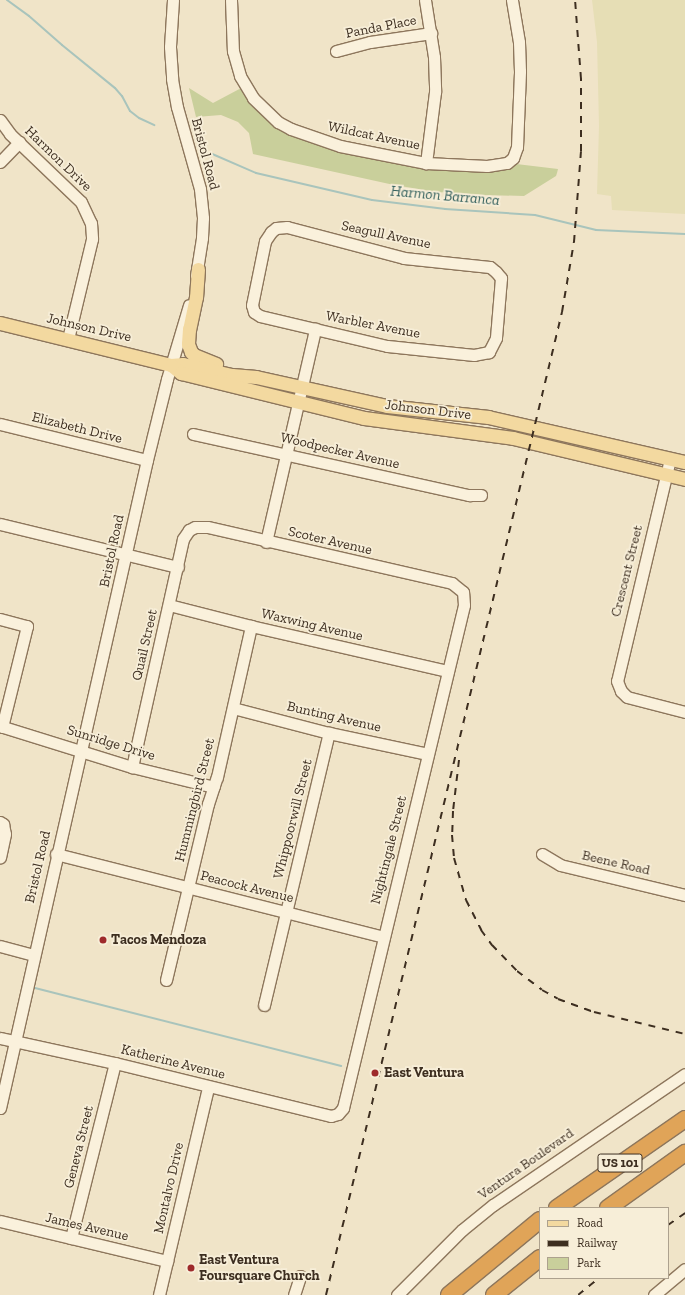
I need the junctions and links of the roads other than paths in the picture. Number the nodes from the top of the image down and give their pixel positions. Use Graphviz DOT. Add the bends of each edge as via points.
graph roads {
  1 [pos="173,0"];
  2 [pos="231,0"];
  3 [pos="425,0"];
  4 [pos="512,0"];
  5 [pos="431,33"];
  6 [pos="336,51"];
  7 [pos="0,120"];
  8 [pos="19,142"];
  9 [pos="0,162"];
  10 [pos="426,163"];
  11 [pos="198,270"];
  12 [pos="254,312"];
  13 [pos="0,323"];
  14 [pos="315,329"];
  15 [pos="68,339"];
  16 [pos="489,352"];
  17 [pos="171,365"];
  18 [pos="256,377"];
  19 [pos="302,388"];
  20 [pos="299,401"];
  21 [pos="0,424"];
  22 [pos="194,434"];
  23 [pos="287,454"];
  24 [pos="670,459"];
  25 [pos="147,460"];
  26 [pos="685,462"];
  27 [pos="666,474"];
  28 [pos="685,479"];
  29 [pos="481,495"];
  30 [pos="0,524"];
  31 [pos="189,530"];
  32 [pos="266,542"];
  33 [pos="126,555"];
  34 [pos="178,567"];
  35 [pos="463,592"];
  36 [pos="169,605"];
  37 [pos="0,619"];
  38 [pos="252,626"];
  39 [pos="448,671"];
  40 [pos="233,708"];
  41 [pos="685,712"];
  42 [pos="1,727"];
  43 [pos="329,733"];
  44 [pos="80,750"];
  45 [pos="428,754"];
  46 [pos="132,767"];
  47 [pos="214,787"];
  48 [pos="1,823"];
  49 [pos="56,854"];
  50 [pos="542,854"];
  51 [pos="0,857"];
  52 [pos="188,887"];
  53 [pos="685,895"];
  54 [pos="286,912"];
  55 [pos="384,937"];
  56 [pos="0,946"];
  57 [pos="34,955"];
  58 [pos="166,980"];
  59 [pos="264,1005"];
  60 [pos="0,1038"];
  61 [pos="15,1042"];
  62 [pos="115,1063"];
  63 [pos="685,1074"];
  64 [pos="208,1087"];
  65 [pos="0,1108"];
  66 [pos="338,1114"];
  67 [pos="685,1119"];
  68 [pos="685,1153"];
  69 [pos="558,1207"];
  70 [pos="609,1207"];
  71 [pos="539,1221"];
  72 [pos="0,1222"];
  73 [pos="71,1238"];
  74 [pos="539,1259"];
  75 [pos="167,1261"];
  76 [pos="685,1269"];
  77 [pos="300,1276"];
  78 [pos="159,1295"];
  79 [pos="294,1295"];
  80 [pos="397,1295"];
  81 [pos="449,1295"];
  82 [pos="494,1295"];
  83 [pos="654,1295"];
  1 -- 11 [label="street, Bristol Road" via="170,47 172,79 177,107 200,189 202,238"];
  2 -- 10 [label="street, Wildcat Avenue" via="236,64 253,98 266,112 291,129 330,143"];
  3 -- 5 [label="street"];
  4 -- 10 [label="street, Wildcat Avenue" via="519,42 520,92 517,146 513,158 507,163 487,166"];
  5 -- 6 [label="street, Panda Place" via="370,42"];
  5 -- 10 [label="street" via="435,92"];
  7 -- 8 [label="street, Harmon Drive"];
  8 -- 9 [label="street"];
  8 -- 15 [label="street, Harmon Drive" via="81,202 91,223 92,239"];
  11 -- 17 [label="street, Bristol Road"];
  11 -- 18 [label="main road" via="196,297 187,337 191,352 200,358"];
  12 -- 14 [label="street, Warbler Avenue" via="260,316"];
  12 -- 16 [label="street, Seagull Avenue" via="252,305 265,241 276,228 287,228 404,258 490,267 501,278 496,338"];
  13 -- 15 [label="main road, Johnson Drive"];
  14 -- 16 [label="street, Warbler Avenue" via="387,346 474,355"];
  14 -- 19 [label="street"];
  15 -- 17 [label="main road, Johnson Drive"];
  17 -- 18 [label="main road, Johnson Drive" via="183,364 232,375"];
  17 -- 20 [label="main road, Johnson Drive" via="181,373"];
  17 -- 25 [label="street, Bristol Road"];
  18 -- 19 [label="main road, Johnson Drive"];
  19 -- 20 [label="street"];
  19 -- 24 [label="main road, Johnson Drive" via="408,410 488,417"];
  20 -- 23 [label="street"];
  20 -- 27 [label="main road, Johnson Drive" via="378,420 513,438"];
  21 -- 25 [label="street, Elizabeth Drive"];
  22 -- 23 [label="street, Woodpecker Avenue"];
  23 -- 29 [label="street, Woodpecker Avenue" via="469,496"];
  23 -- 32 [label="street"];
  24 -- 26 [label="main road, Johnson Drive"];
  24 -- 27 [label="street, Crescent Street"];
  25 -- 33 [label="street, Bristol Road"];
  27 -- 28 [label="main road, Johnson Drive"];
  27 -- 41 [label="street, Crescent Street" via="617,676 621,691 632,699"];
  30 -- 33 [label="street"];
  31 -- 32 [label="street, Scoter Avenue" via="201,526"];
  31 -- 34 [label="street, Quail Street" via="183,539"];
  32 -- 35 [label="street, Scoter Avenue" via="452,584"];
  33 -- 34 [label="street"];
  33 -- 44 [label="street, Bristol Road"];
  34 -- 36 [label="street, Quail Street"];
  35 -- 39 [label="street, Nightingale Street" via="464,605"];
  36 -- 38 [label="street, Waxwing Avenue"];
  36 -- 46 [label="street, Quail Street"];
  37 -- 42 [label="street" via="27,626"];
  38 -- 39 [label="street, Waxwing Avenue"];
  38 -- 40 [label="street, Hummingbird Street"];
  39 -- 45 [label="street, Nightingale Street"];
  40 -- 43 [label="street, Bunting Avenue"];
  40 -- 47 [label="street, Hummingbird Street"];
  42 -- 44 [label="street, Sunridge Drive"];
  43 -- 45 [label="street, Bunting Avenue"];
  43 -- 54 [label="street, Whippoorwill Street"];
  44 -- 46 [label="street, Sunridge Drive"];
  44 -- 49 [label="street, Bristol Road"];
  45 -- 55 [label="street, Nightingale Street"];
  46 -- 47 [label="street, Sunridge Drive"];
  47 -- 52 [label="street, Hummingbird Street"];
  48 -- 51 [label="street" via="4,840"];
  49 -- 52 [label="street, Peacock Avenue"];
  49 -- 57 [label="street, Bristol Road"];
  50 -- 53 [label="street, Beene Road" via="560,866"];
  52 -- 54 [label="street, Peacock Avenue"];
  52 -- 58 [label="street, Hummingbird Street"];
  54 -- 55 [label="street, Peacock Avenue"];
  54 -- 59 [label="street, Whippoorwill Street"];
  55 -- 66 [label="street, Nightingale Street" via="343,1108"];
  56 -- 57 [label="street"];
  57 -- 61 [label="street, Bristol Road"];
  60 -- 61 [label="street, Katherine Avenue"];
  61 -- 62 [label="street, Katherine Avenue"];
  61 -- 65 [label="street, Bristol Road"];
  62 -- 64 [label="street, Katherine Avenue"];
  62 -- 73 [label="street, Geneva Street"];
  63 -- 80 [label="street, Ventura Boulevard" via="493,1205 462,1230"];
  64 -- 66 [label="street, Katherine Avenue" via="331,1116"];
  64 -- 75 [label="street, Montalvo Drive"];
  67 -- 69 [label="highway, US 101"];
  68 -- 70 [label="highway, US 101"];
  71 -- 81 [label="highway"];
  72 -- 73 [label="street, James Avenue"];
  73 -- 75 [label="street, James Avenue"];
  74 -- 82 [label="highway"];
  75 -- 78 [label="street, Montalvo Drive"];
  76 -- 83 [label="street"];
  77 -- 79 [label="street"];
}
